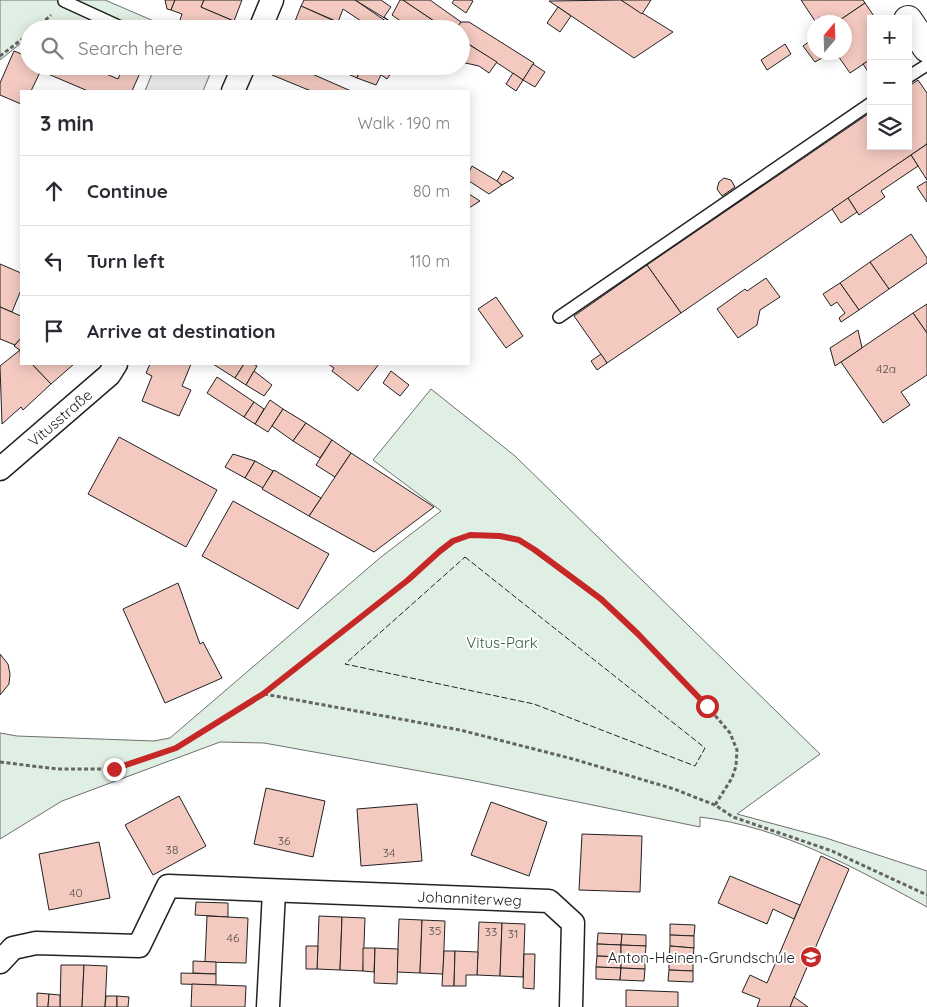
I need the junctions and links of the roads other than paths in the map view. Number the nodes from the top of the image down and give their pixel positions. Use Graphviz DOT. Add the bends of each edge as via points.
graph roads {
  1 [pos="272,0"];
  2 [pos="895,0"];
  3 [pos="64,1"];
  4 [pos="905,15"];
  5 [pos="105,20"];
  6 [pos="264,20"];
  7 [pos="912,25"];
  8 [pos="927,48"];
  9 [pos="927,64"];
  10 [pos="912,74"];
  11 [pos="240,75"];
  12 [pos="234,90"];
  13 [pos="868,105"];
  14 [pos="559,317"];
  15 [pos="115,365"];
  16 [pos="0,470"];
  17 [pos="274,892"];
  18 [pos="0,962"];
  19 [pos="268,1007"];
  20 [pos="571,1007"];
  1 -- 6 [label="street"];
  2 -- 4 [label="main road"];
  3 -- 5 [label="lane"];
  7 -- 8 [label="main road"];
  9 -- 10 [label="lane"];
  11 -- 12 [label="street"];
  13 -- 14 [label="lane"];
  15 -- 16 [label="street, Vitusstraße" via="109,375"];
  17 -- 18 [label="street, Johanniterweg" via="168,886 139,946 36,943 13,948"];
  17 -- 19 [label="street"];
  17 -- 20 [label="street, Johanniterweg" via="549,901 572,922"];
}
